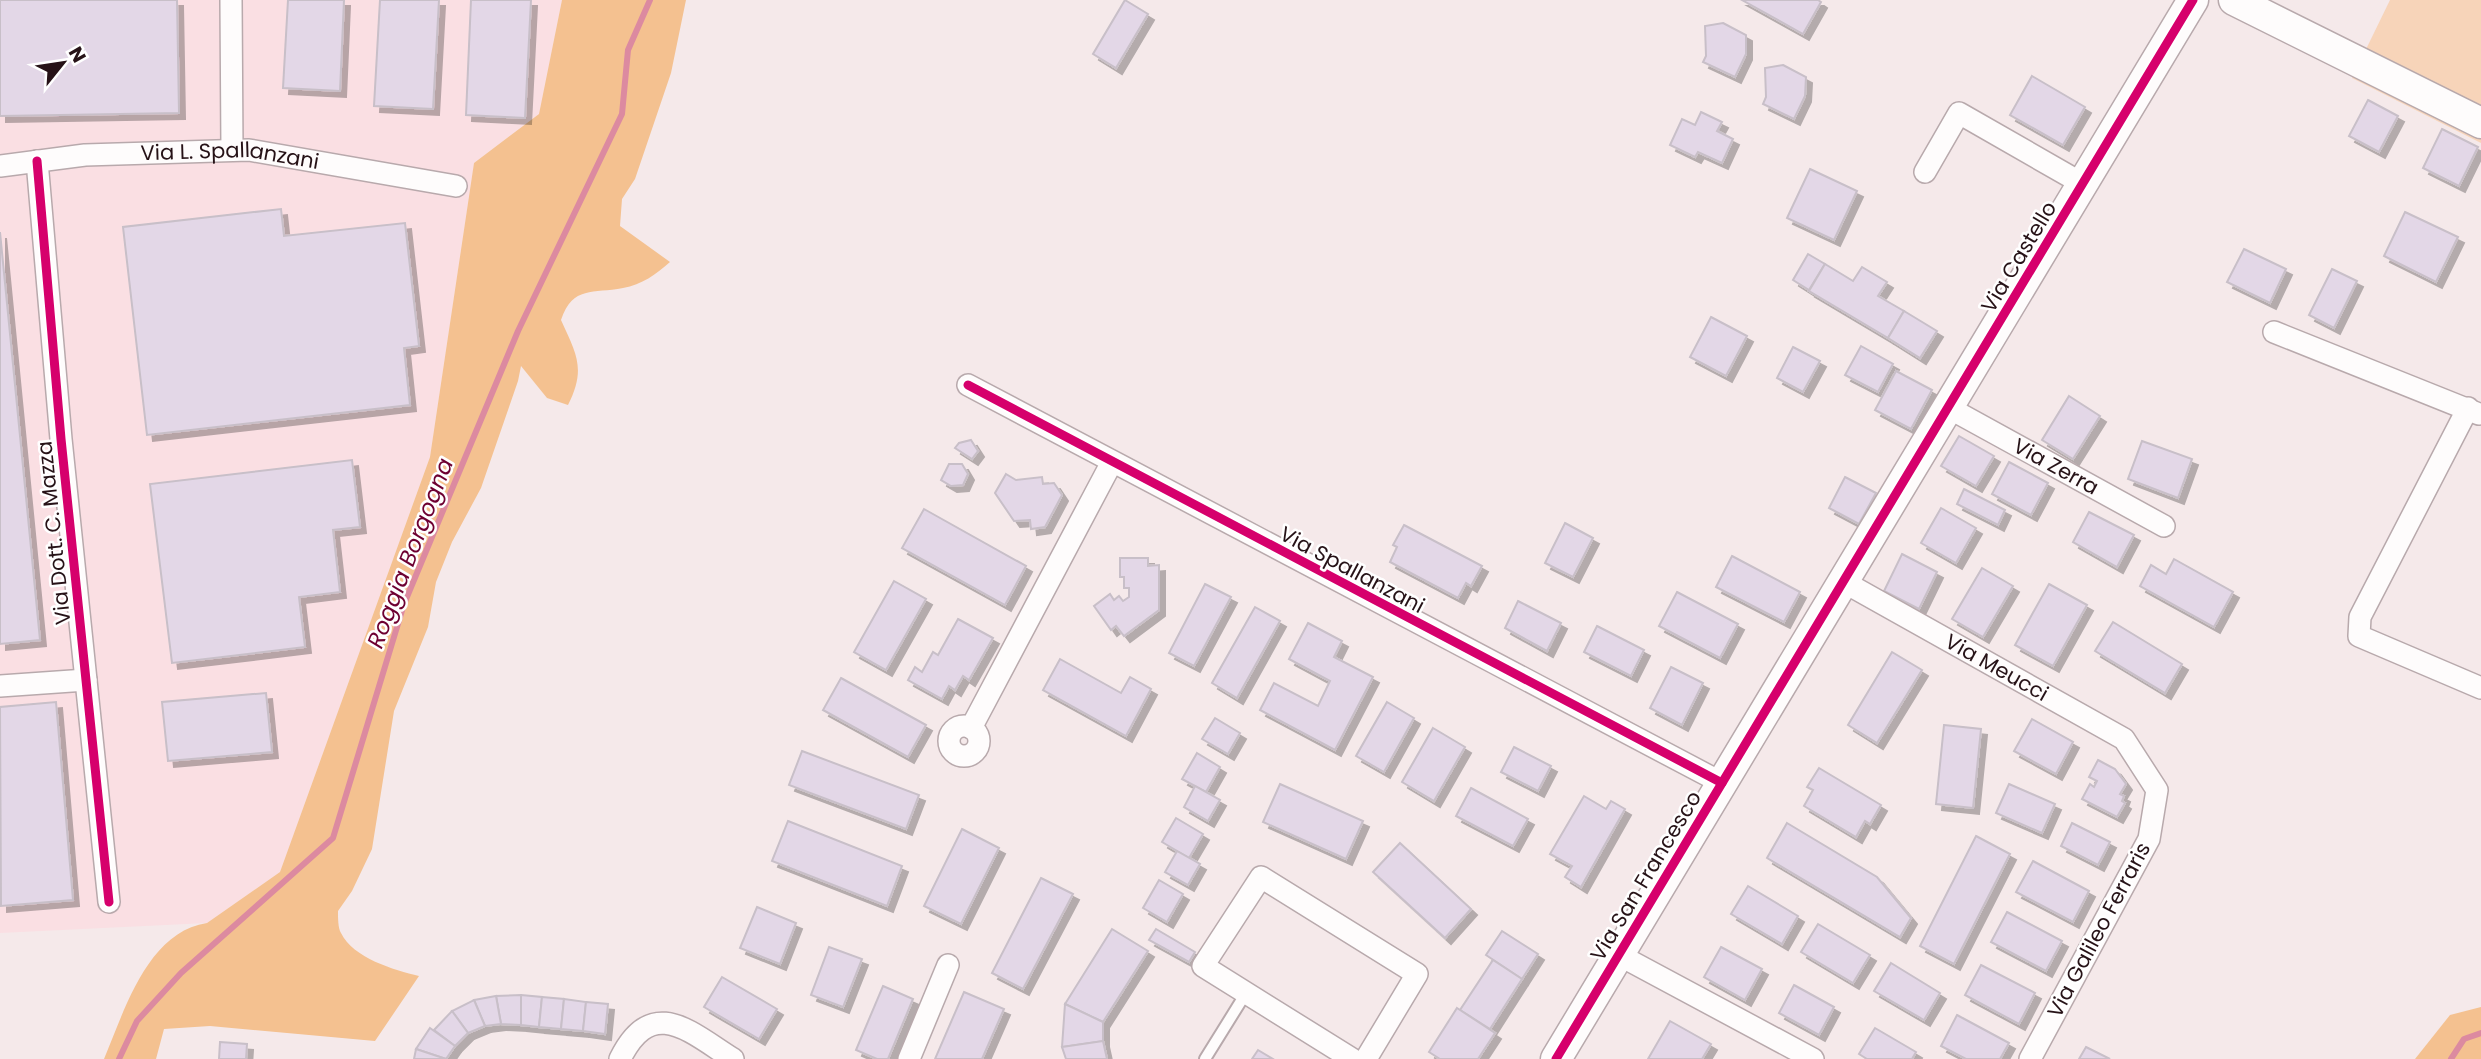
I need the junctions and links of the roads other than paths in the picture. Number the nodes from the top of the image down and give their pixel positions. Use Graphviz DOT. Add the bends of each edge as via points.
graph roads {
  1 [pos="231,0"];
  2 [pos="2193,0"];
  3 [pos="2234,0"];
  4 [pos="2481,123"];
  5 [pos="232,150"];
  6 [pos="37,161"];
  7 [pos="0,166"];
  8 [pos="1925,173"];
  9 [pos="2083,184"];
  10 [pos="456,186"];
  11 [pos="2274,332"];
  12 [pos="968,385"];
  13 [pos="1949,408"];
  14 [pos="2475,411"];
  15 [pos="1112,462"];
  16 [pos="2164,526"];
  17 [pos="1876,533"];
  18 [pos="1844,582"];
  19 [pos="86,680"];
  20 [pos="0,686"];
  21 [pos="2481,688"];
  22 [pos="971,728"];
  23 [pos="2140,761"];
  24 [pos="1722,783"];
  25 [pos="109,902"];
  26 [pos="1619,955"];
  27 [pos="948,965"];
  28 [pos="1246,993"];
  29 [pos="620,1059"];
  30 [pos="733,1059"];
  31 [pos="909,1059"];
  32 [pos="1205,1059"];
  33 [pos="1352,1059"];
  34 [pos="1366,1059"];
  35 [pos="1556,1059"];
  36 [pos="1813,1059"];
  37 [pos="2030,1059"];
  1 -- 5 [label="street"];
  2 -- 9 [label="street, Via Castello"];
  3 -- 4 [label="street"];
  5 -- 6 [label="street, Via L. Spallanzani"];
  5 -- 10 [label="street, Via L. Spallanzani" via="249,149"];
  6 -- 7 [label="street, Via L. Spallanzani"];
  6 -- 19 [label="street, Via Dott. C. Mazza"];
  8 -- 9 [label="street" via="1959,113"];
  9 -- 13 [label="street, Via Castello"];
  11 -- 14 [label="street"];
  12 -- 15 [label="street, Via Spallanzani"];
  13 -- 16 [label="street, Via Zerra"];
  13 -- 17 [label="street, Via Castello"];
  14 -- 21 [label="street" via="2360,617 2359,636"];
  15 -- 22 [label="street"];
  15 -- 24 [label="street, Via Spallanzani"];
  17 -- 18 [label="street, Via San Francesco"];
  18 -- 23 [label="street, Via Meucci" via="2124,739"];
  18 -- 24 [label="street, Via San Francesco"];
  19 -- 20 [label="street"];
  19 -- 25 [label="street, Via Dott. C. Mazza"];
  23 -- 37 [label="street, Via Galileo Ferraris" via="2157,790 2149,839"];
  24 -- 26 [label="street, Via San Francesco"];
  26 -- 35 [label="street, Via San Francesco"];
  26 -- 36 [label="street"];
  27 -- 31 [label="street"];
  28 -- 32 [label="lane"];
  28 -- 33 [label="street"];
  28 -- 34 [label="street" via="1203,966 1261,877 1418,974"];
  29 -- 30 [label="street" via="631,1037 654,1024 673,1022"];
}
